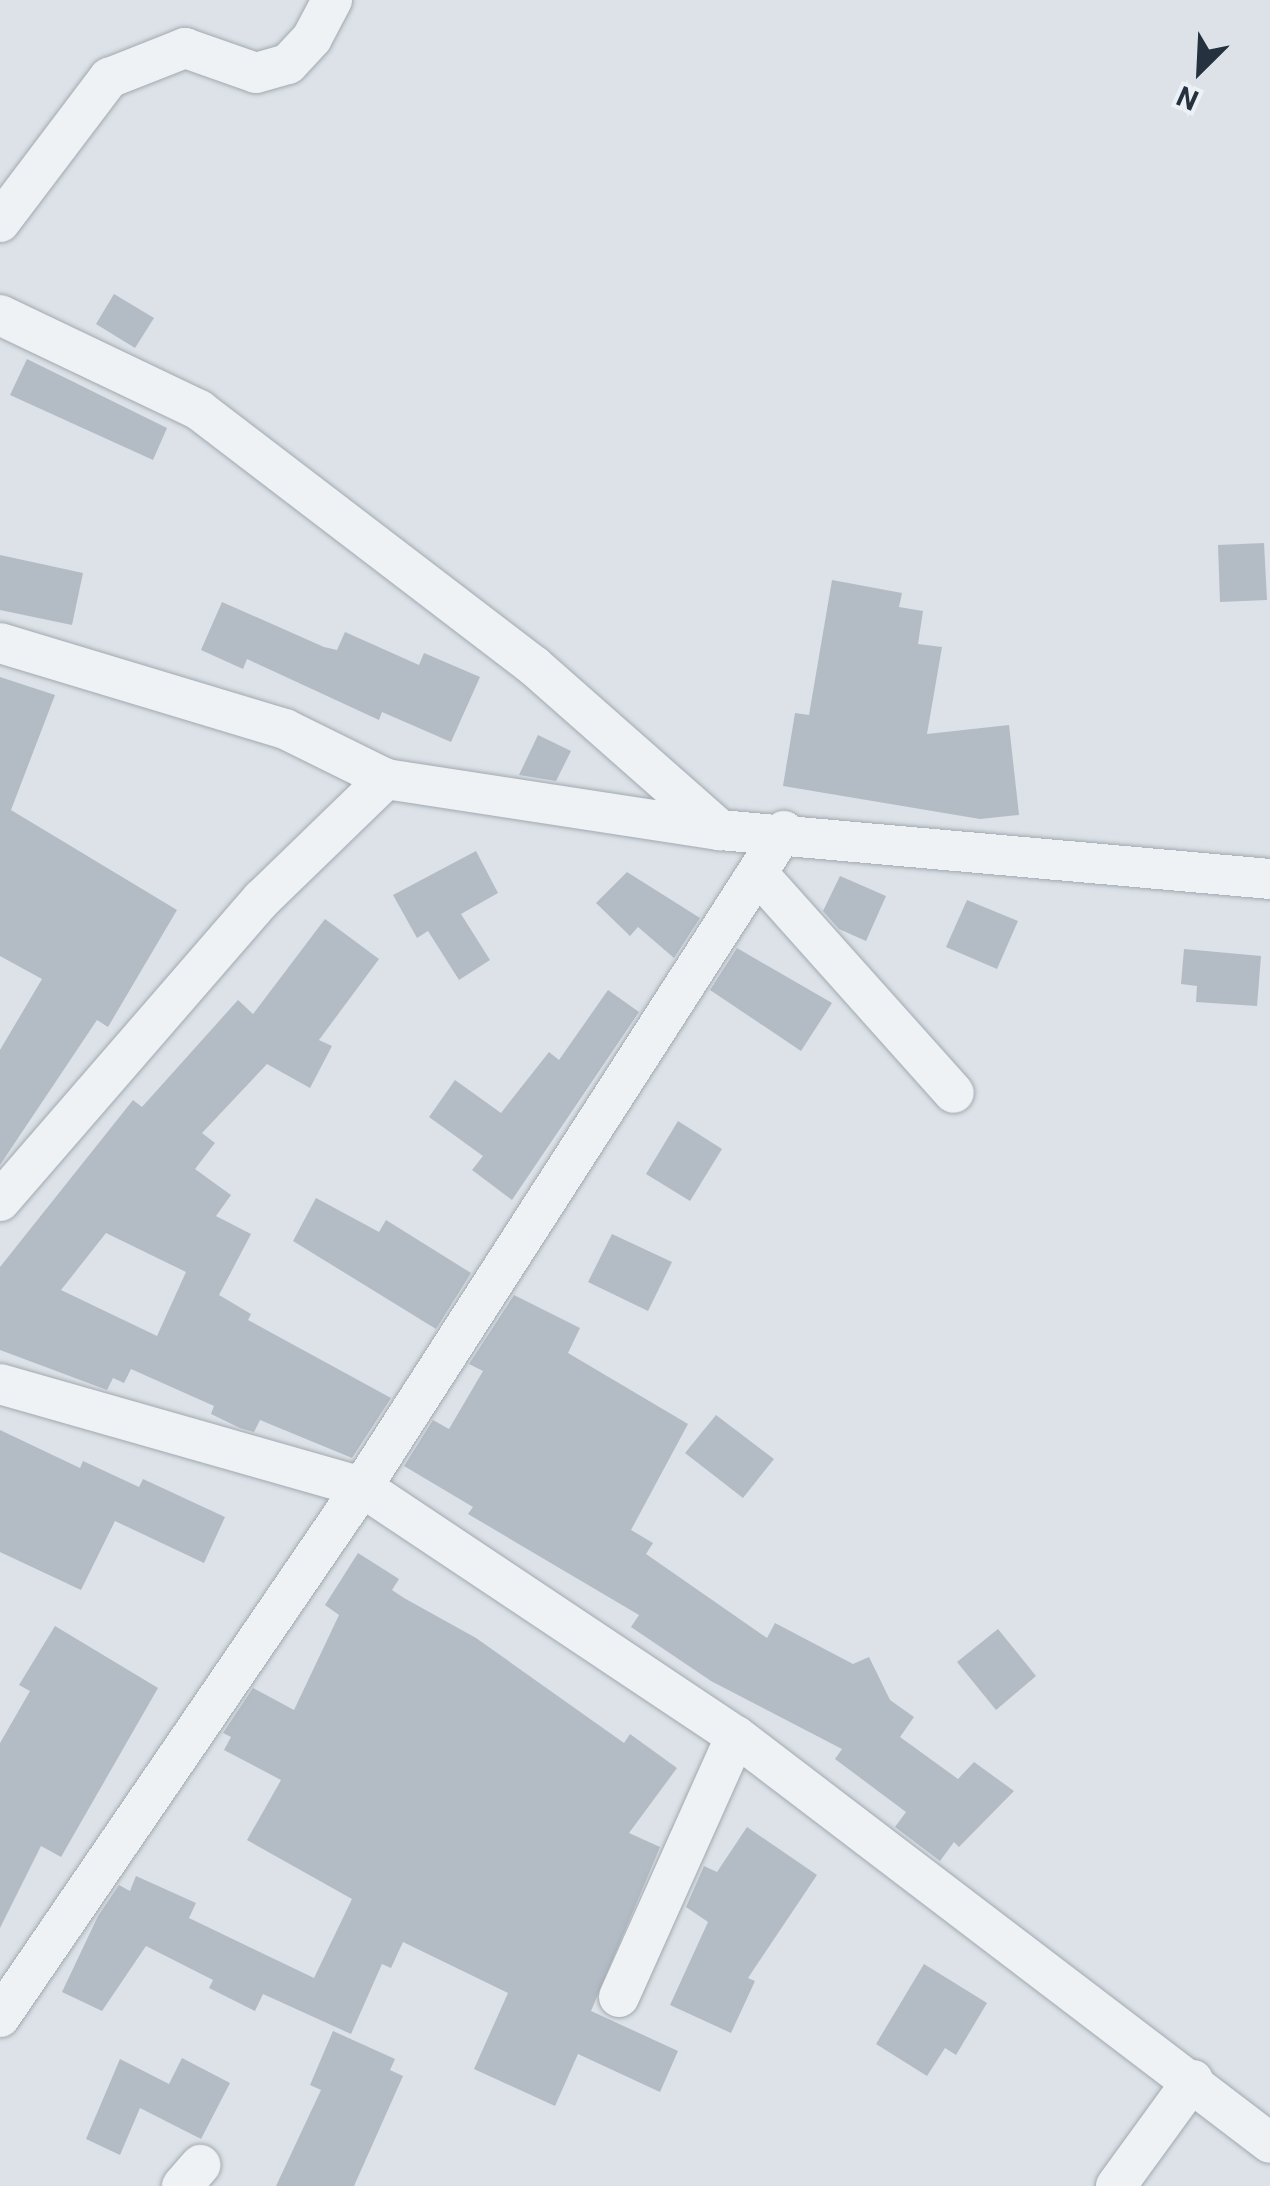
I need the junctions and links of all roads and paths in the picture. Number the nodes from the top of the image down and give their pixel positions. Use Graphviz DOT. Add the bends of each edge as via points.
graph roads {
  1 [pos="332,0"];
  2 [pos="0,222"];
  3 [pos="0,315"];
  4 [pos="0,643"];
  5 [pos="386,779"];
  6 [pos="720,830"];
  7 [pos="784,831"];
  8 [pos="759,875"];
  9 [pos="1266,890"];
  10 [pos="954,1093"];
  11 [pos="16,1156"];
  12 [pos="0,1201"];
  13 [pos="0,1384"];
  14 [pos="362,1487"];
  15 [pos="736,1736"];
  16 [pos="620,1997"];
  17 [pos="0,2017"];
  18 [pos="1193,2080"];
  19 [pos="1270,2143"];
  20 [pos="1116,2186"];
  1 -- 2 [label="street" via="312,38 288,64 256,73 186,48 109,78"];
  3 -- 6 [label="street" via="199,410 534,666"];
  4 -- 5 [label="street" via="285,728"];
  5 -- 6 [label="street"];
  5 -- 11 [label="street"];
  6 -- 7 [label="street"];
  7 -- 8 [label="street"];
  7 -- 9 [label="street"];
  8 -- 10 [label="street"];
  8 -- 14 [label="street"];
  11 -- 12 [label="street"];
  13 -- 14 [label="street"];
  14 -- 15 [label="street"];
  14 -- 17 [label="street"];
  15 -- 16 [label="street"];
  15 -- 18 [label="street"];
  18 -- 19 [label="street"];
  18 -- 20 [label="street"];
}
